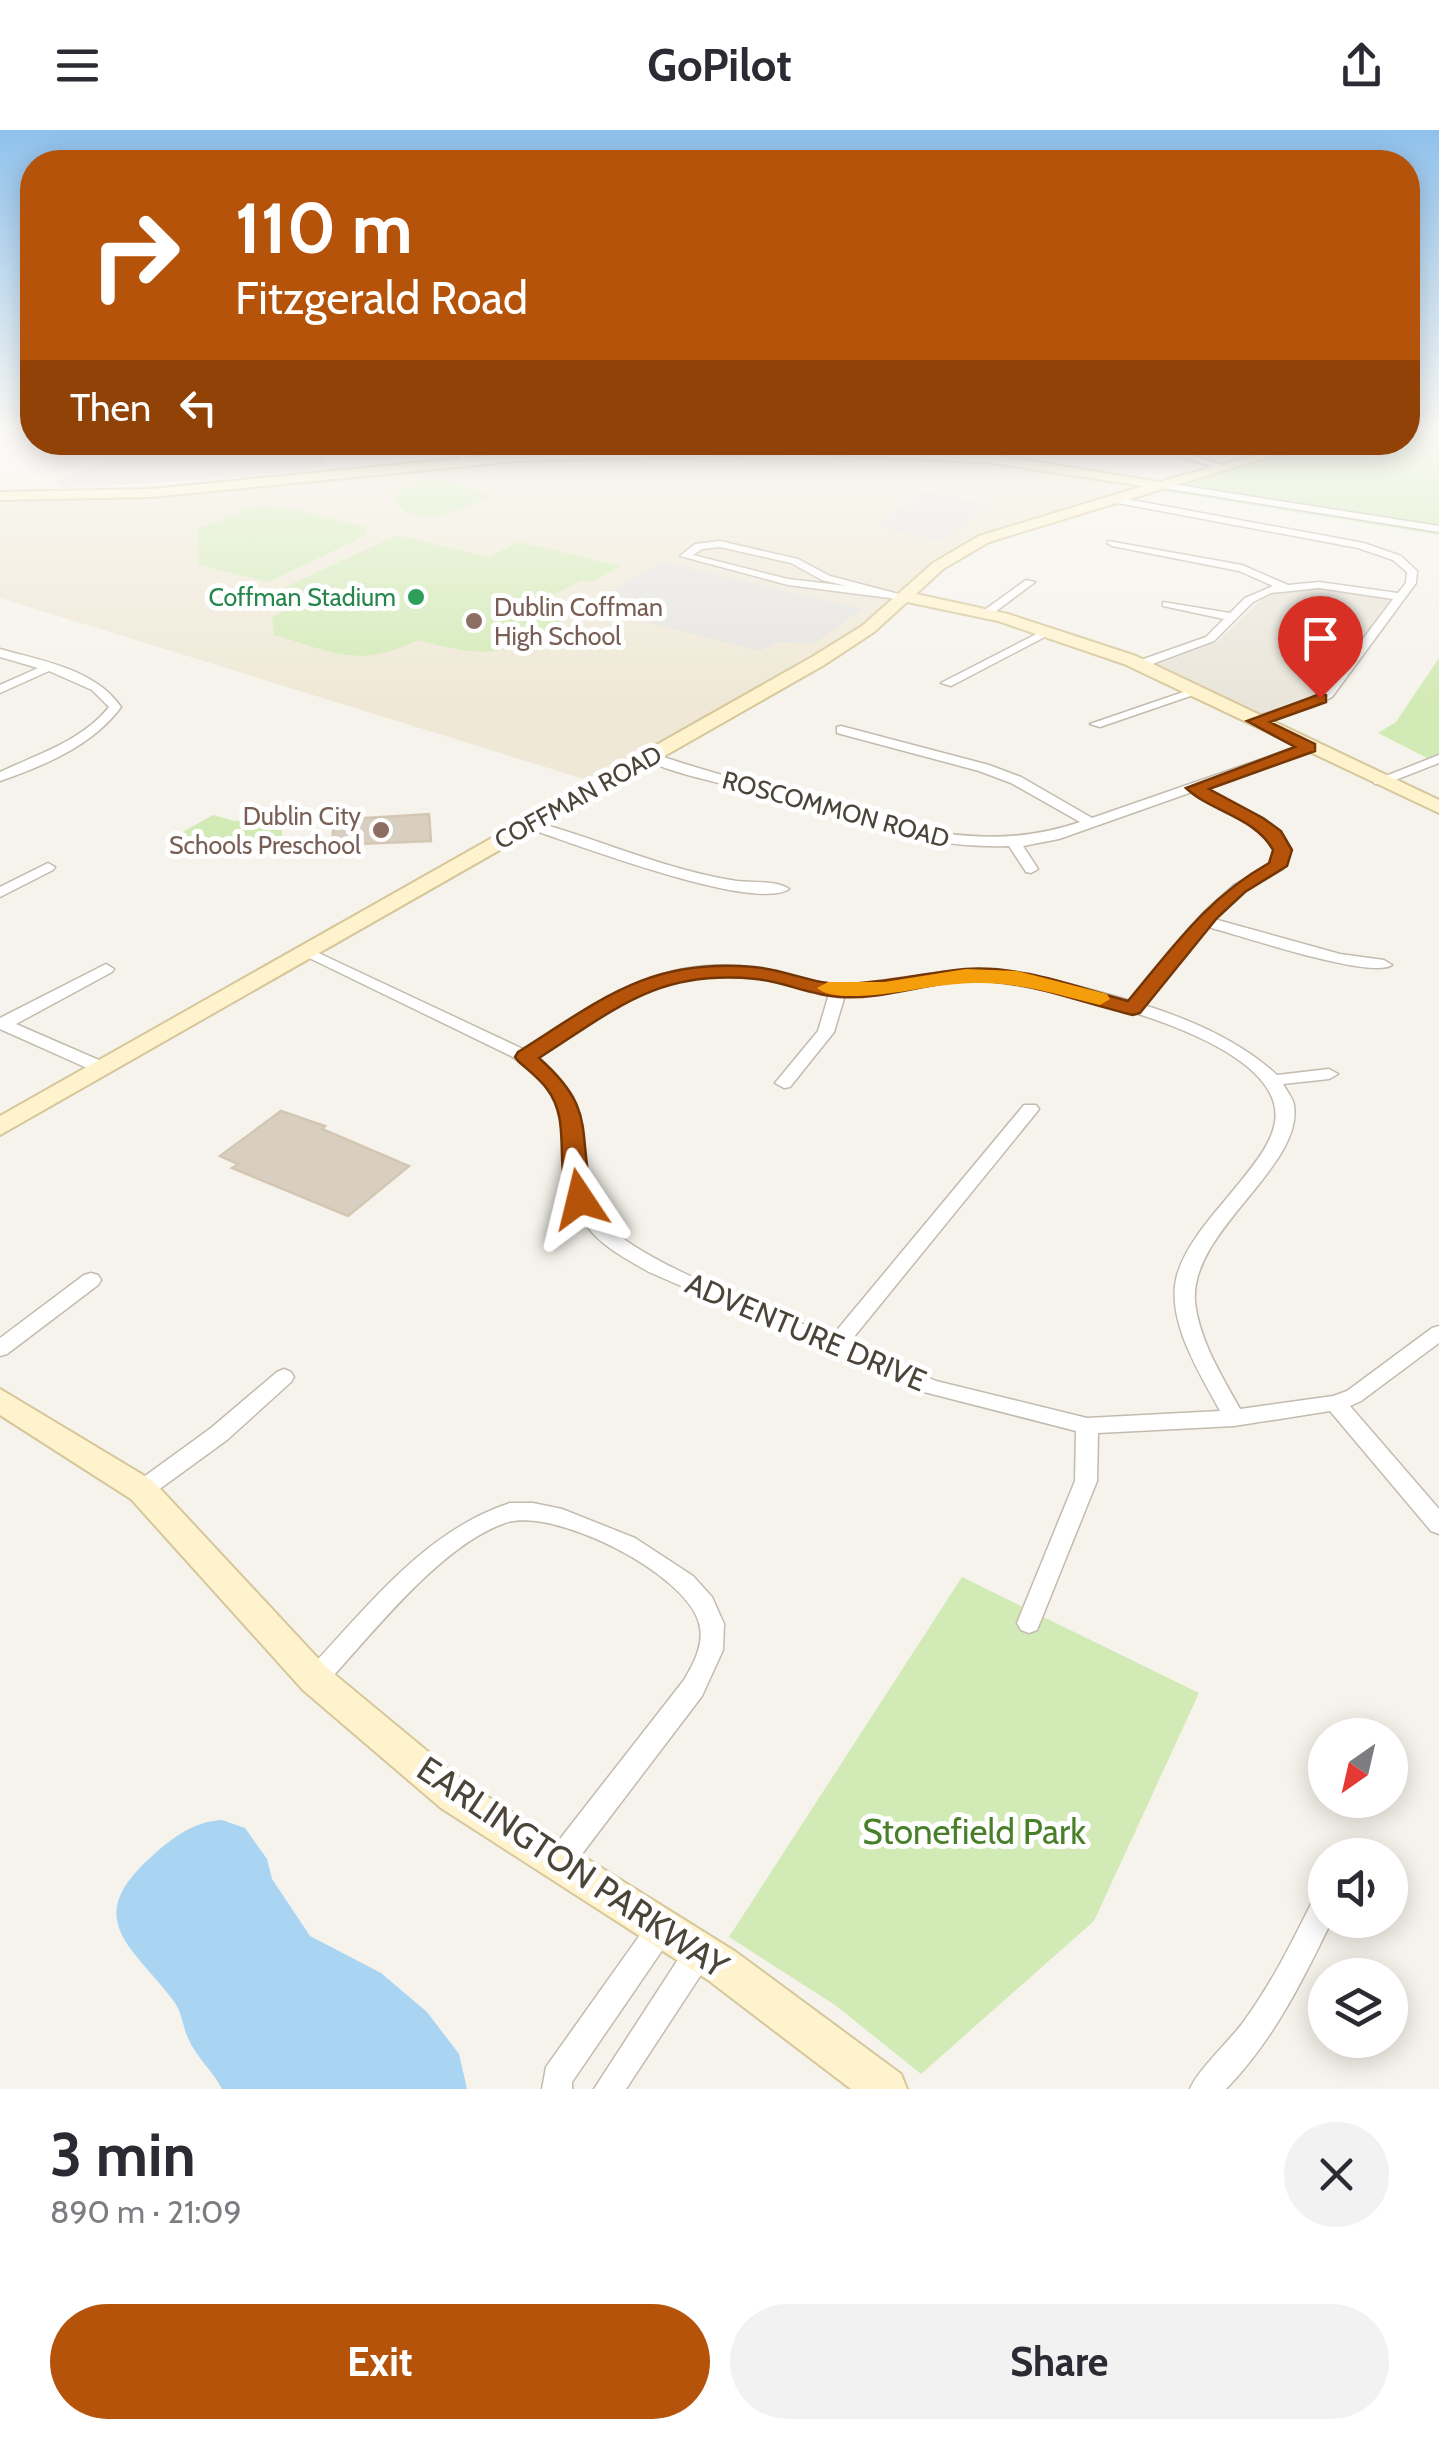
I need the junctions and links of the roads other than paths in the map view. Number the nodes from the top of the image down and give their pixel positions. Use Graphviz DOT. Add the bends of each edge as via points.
graph roads {
  1 [pos="1039,521"];
  2 [pos="1236,521"];
  3 [pos="1391,521"];
  4 [pos="1439,529"];
  5 [pos="1112,543"];
  6 [pos="826,578"];
  7 [pos="1030,582"];
  8 [pos="810,586"];
  9 [pos="1284,586"];
  10 [pos="906,597"];
  11 [pos="1400,597"];
  12 [pos="1168,604"];
  13 [pos="987,613"];
  14 [pos="1232,617"];
  15 [pos="1050,631"];
  16 [pos="0,653"];
  17 [pos="1139,665"];
  18 [pos="47,668"];
  19 [pos="947,684"];
  20 [pos="0,689"];
  21 [pos="1196,692"];
  22 [pos="1256,721"];
  23 [pos="1096,724"];
  24 [pos="841,730"];
  25 [pos="1310,747"];
  26 [pos="650,757"];
  27 [pos="1436,760"];
  28 [pos="0,776"];
  29 [pos="1380,781"];
  30 [pos="1194,788"];
  31 [pos="1439,807"];
  32 [pos="1091,823"];
  33 [pos="529,824"];
  34 [pos="1014,844"];
  35 [pos="48,867"];
  36 [pos="1031,869"];
  37 [pos="782,890"];
  38 [pos="0,893"];
  39 [pos="1205,921"];
  40 [pos="305,952"];
  41 [pos="1384,965"];
  42 [pos="106,969"];
  43 [pos="838,990"];
  44 [pos="1133,1009"];
  45 [pos="2,1023"];
  46 [pos="526,1057"];
  47 [pos="102,1068"];
  48 [pos="1329,1074"];
  49 [pos="1274,1080"];
  50 [pos="784,1083"];
  51 [pos="1030,1109"];
  52 [pos="0,1127"];
  53 [pos="91,1280"];
  54 [pos="1439,1333"];
  55 [pos="836,1344"];
  56 [pos="0,1349"];
  57 [pos="284,1378"];
  58 [pos="0,1400"];
  59 [pos="1335,1403"];
  60 [pos="1234,1418"];
  61 [pos="1087,1426"];
  62 [pos="142,1490"];
  63 [pos="1439,1525"];
  64 [pos="1029,1623"];
  65 [pos="315,1678"];
  66 [pos="559,1862"];
  67 [pos="662,1928"];
  68 [pos="1309,1938"];
  69 [pos="700,1951"];
  70 [pos="557,2089"];
  71 [pos="608,2089"];
  72 [pos="886,2089"];
  73 [pos="1205,2089"];
  1 -- 10 [label="main road, COFFMAN ROAD" via="984,539 938,566"];
  2 -- 11 [label="street" via="1387,553 1412,571"];
  3 -- 4 [label="street"];
  5 -- 9 [label="street" via="1242,568"];
  6 -- 8 [label="street"];
  6 -- 8 [label="street" via="794,560 720,544 685,554"];
  6 -- 10 [label="street"];
  7 -- 13 [label="street"];
  8 -- 10 [label="street"];
  9 -- 11 [label="street"];
  9 -- 14 [label="street" via="1256,595"];
  10 -- 13 [label="main road"];
  10 -- 26 [label="main road, COFFMAN ROAD" via="850,642"];
  11 -- 22 [label="street" via="1328,694"];
  12 -- 14 [label="street"];
  13 -- 15 [label="main road"];
  14 -- 17 [label="street" via="1200,644"];
  15 -- 17 [label="main road"];
  15 -- 19 [label="street"];
  16 -- 18 [label="street"];
  17 -- 21 [label="main road"];
  18 -- 20 [label="street"];
  18 -- 28 [label="street" via="110,695 116,707 76,740"];
  21 -- 22 [label="main road"];
  21 -- 23 [label="street"];
  22 -- 25 [label="main road"];
  24 -- 32 [label="street" via="1000,774"];
  25 -- 29 [label="main road"];
  25 -- 30 [label="street, ROSCOMMON ROAD"];
  26 -- 33 [label="main road, COFFMAN ROAD"];
  26 -- 34 [label="street, ROSCOMMON ROAD" via="916,834"];
  27 -- 29 [label="street"];
  29 -- 31 [label="main road"];
  30 -- 32 [label="street, ROSCOMMON ROAD"];
  30 -- 39 [label="street" via="1256,822 1282,850 1278,866 1239,888"];
  32 -- 34 [label="street, ROSCOMMON ROAD"];
  33 -- 37 [label="street" via="711,882"];
  33 -- 40 [label="main road, COFFMAN ROAD"];
  34 -- 36 [label="street"];
  35 -- 38 [label="street"];
  39 -- 41 [label="street"];
  39 -- 44 [label="street"];
  40 -- 46 [label="street, ADVENTURE DRIVE"];
  40 -- 47 [label="main road, COFFMAN ROAD"];
  42 -- 45 [label="street"];
  43 -- 44 [label="street" via="966,975 1017,977"];
  43 -- 46 [label="street" via="762,973 679,974 630,990"];
  43 -- 50 [label="street" via="826,1032"];
  44 -- 49 [label="street" via="1234,1046"];
  45 -- 47 [label="street"];
  46 -- 55 [label="street, ADVENTURE DRIVE" via="563,1094 580,1199 607,1236 656,1267"];
  47 -- 52 [label="main road, COFFMAN ROAD"];
  48 -- 49 [label="street"];
  49 -- 60 [label="street" via="1285,1104 1282,1130 1198,1249 1184,1296 1198,1350"];
  51 -- 55 [label="street"];
  53 -- 56 [label="street"];
  54 -- 59 [label="street, ADVENTURE DRIVE"];
  55 -- 61 [label="street, ADVENTURE DRIVE" via="931,1387"];
  57 -- 62 [label="street"];
  58 -- 62 [label="main road, EARLINGTON PARKWAY"];
  59 -- 60 [label="street, ADVENTURE DRIVE"];
  59 -- 63 [label="street"];
  60 -- 61 [label="street, ADVENTURE DRIVE"];
  61 -- 64 [label="street" via="1086,1481"];
  62 -- 65 [label="main road, EARLINGTON PARKWAY"];
  65 -- 66 [label="main road, EARLINGTON PARKWAY" via="454,1796"];
  65 -- 66 [label="street" via="440,1552 471,1526 510,1512 543,1510 573,1518 676,1573 698,1592 712,1622 711,1656"];
  66 -- 67 [label="main road, EARLINGTON PARKWAY"];
  67 -- 69 [label="main road, EARLINGTON PARKWAY"];
  67 -- 70 [label="street" via="556,2078"];
  68 -- 73 [label="street" via="1230,2065"];
  69 -- 71 [label="street"];
  69 -- 72 [label="main road, EARLINGTON PARKWAY"];
}
